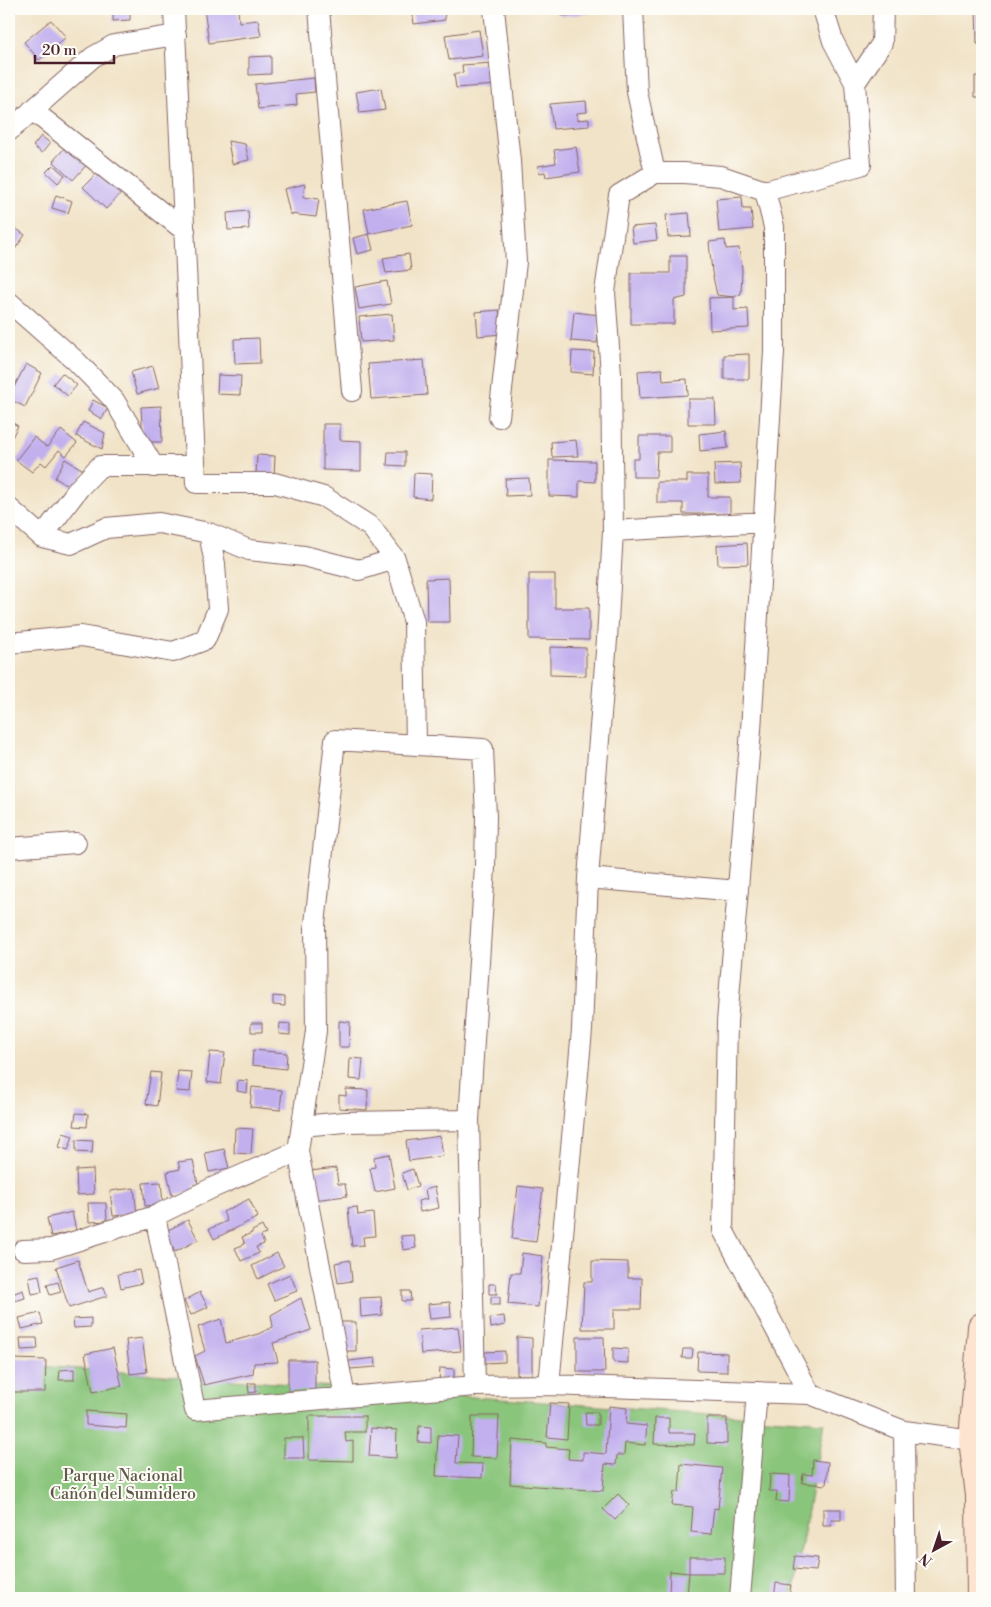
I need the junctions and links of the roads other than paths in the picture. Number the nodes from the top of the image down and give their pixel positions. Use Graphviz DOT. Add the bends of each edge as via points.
graph roads {
  1 [pos="174,9"];
  2 [pos="319,9"];
  3 [pos="494,9"];
  4 [pos="633,9"];
  5 [pos="823,9"];
  6 [pos="883,9"];
  7 [pos="176,35"];
  8 [pos="855,83"];
  9 [pos="32,110"];
  10 [pos="9,131"];
  11 [pos="655,173"];
  12 [pos="765,191"];
  13 [pos="185,231"];
  14 [pos="9,302"];
  15 [pos="352,390"];
  16 [pos="499,417"];
  17 [pos="195,466"];
  18 [pos="154,467"];
  19 [pos="9,508"];
  20 [pos="764,522"];
  21 [pos="613,531"];
  22 [pos="208,533"];
  23 [pos="42,537"];
  24 [pos="395,559"];
  25 [pos="9,643"];
  26 [pos="416,745"];
  27 [pos="76,844"];
  28 [pos="9,848"];
  29 [pos="588,878"];
  30 [pos="738,891"];
  31 [pos="469,1120"];
  32 [pos="302,1126"];
  33 [pos="298,1151"];
  34 [pos="155,1216"];
  35 [pos="23,1250"];
  36 [pos="982,1327"];
  37 [pos="549,1385"];
  38 [pos="475,1386"];
  39 [pos="758,1392"];
  40 [pos="810,1394"];
  41 [pos="345,1397"];
  42 [pos="904,1431"];
  43 [pos="973,1440"];
  44 [pos="981,1495"];
  45 [pos="740,1598"];
  46 [pos="906,1598"];
  47 [pos="981,1598"];
  1 -- 7 [label="street"];
  2 -- 15 [label="street"];
  3 -- 16 [label="street" via="510,161 516,262"];
  4 -- 11 [label="street" via="637,92"];
  5 -- 8 [label="street" via="833,41"];
  6 -- 8 [label="street" via="882,44"];
  7 -- 9 [label="street" via="114,45 93,57"];
  7 -- 13 [label="street"];
  8 -- 12 [label="street" via="861,165"];
  9 -- 10 [label="street"];
  9 -- 13 [label="street"];
  11 -- 12 [label="street" via="721,176"];
  11 -- 21 [label="street" via="619,195 605,292 611,374"];
  12 -- 20 [label="street" via="774,227 774,352"];
  13 -- 17 [label="street"];
  14 -- 18 [label="street" via="75,360 114,400"];
  17 -- 18 [label="street"];
  17 -- 24 [label="street" via="196,483 276,483 324,497 371,526"];
  18 -- 23 [label="street" via="100,466"];
  19 -- 23 [label="street"];
  20 -- 21 [label="street"];
  20 -- 30 [label="street"];
  21 -- 29 [label="street"];
  22 -- 23 [label="street" via="158,524 106,528 71,544"];
  22 -- 24 [label="street" via="249,550 304,556 359,570"];
  22 -- 25 [label="street" via="215,564 218,609 205,640 174,652 81,636"];
  24 -- 26 [label="street" via="414,622"];
  26 -- 31 [label="street" via="483,749 485,867"];
  26 -- 32 [label="street" via="335,740 315,924 316,1031"];
  27 -- 28 [label="street"];
  29 -- 30 [label="street"];
  29 -- 37 [label="street" via="582,1030"];
  30 -- 40 [label="street" via="727,1022 723,1230"];
  31 -- 32 [label="street"];
  31 -- 38 [label="street"];
  32 -- 33 [label="street"];
  33 -- 34 [label="street"];
  33 -- 41 [label="street"];
  34 -- 35 [label="street" via="51,1249"];
  34 -- 41 [label="street" via="195,1410"];
  36 -- 43 [label="street"];
  37 -- 38 [label="street"];
  37 -- 39 [label="street"];
  38 -- 41 [label="street"];
  39 -- 40 [label="street"];
  39 -- 45 [label="street"];
  40 -- 42 [label="street"];
  42 -- 43 [label="street"];
  42 -- 46 [label="street"];
  43 -- 44 [label="street"];
  44 -- 47 [label="street"];
}
